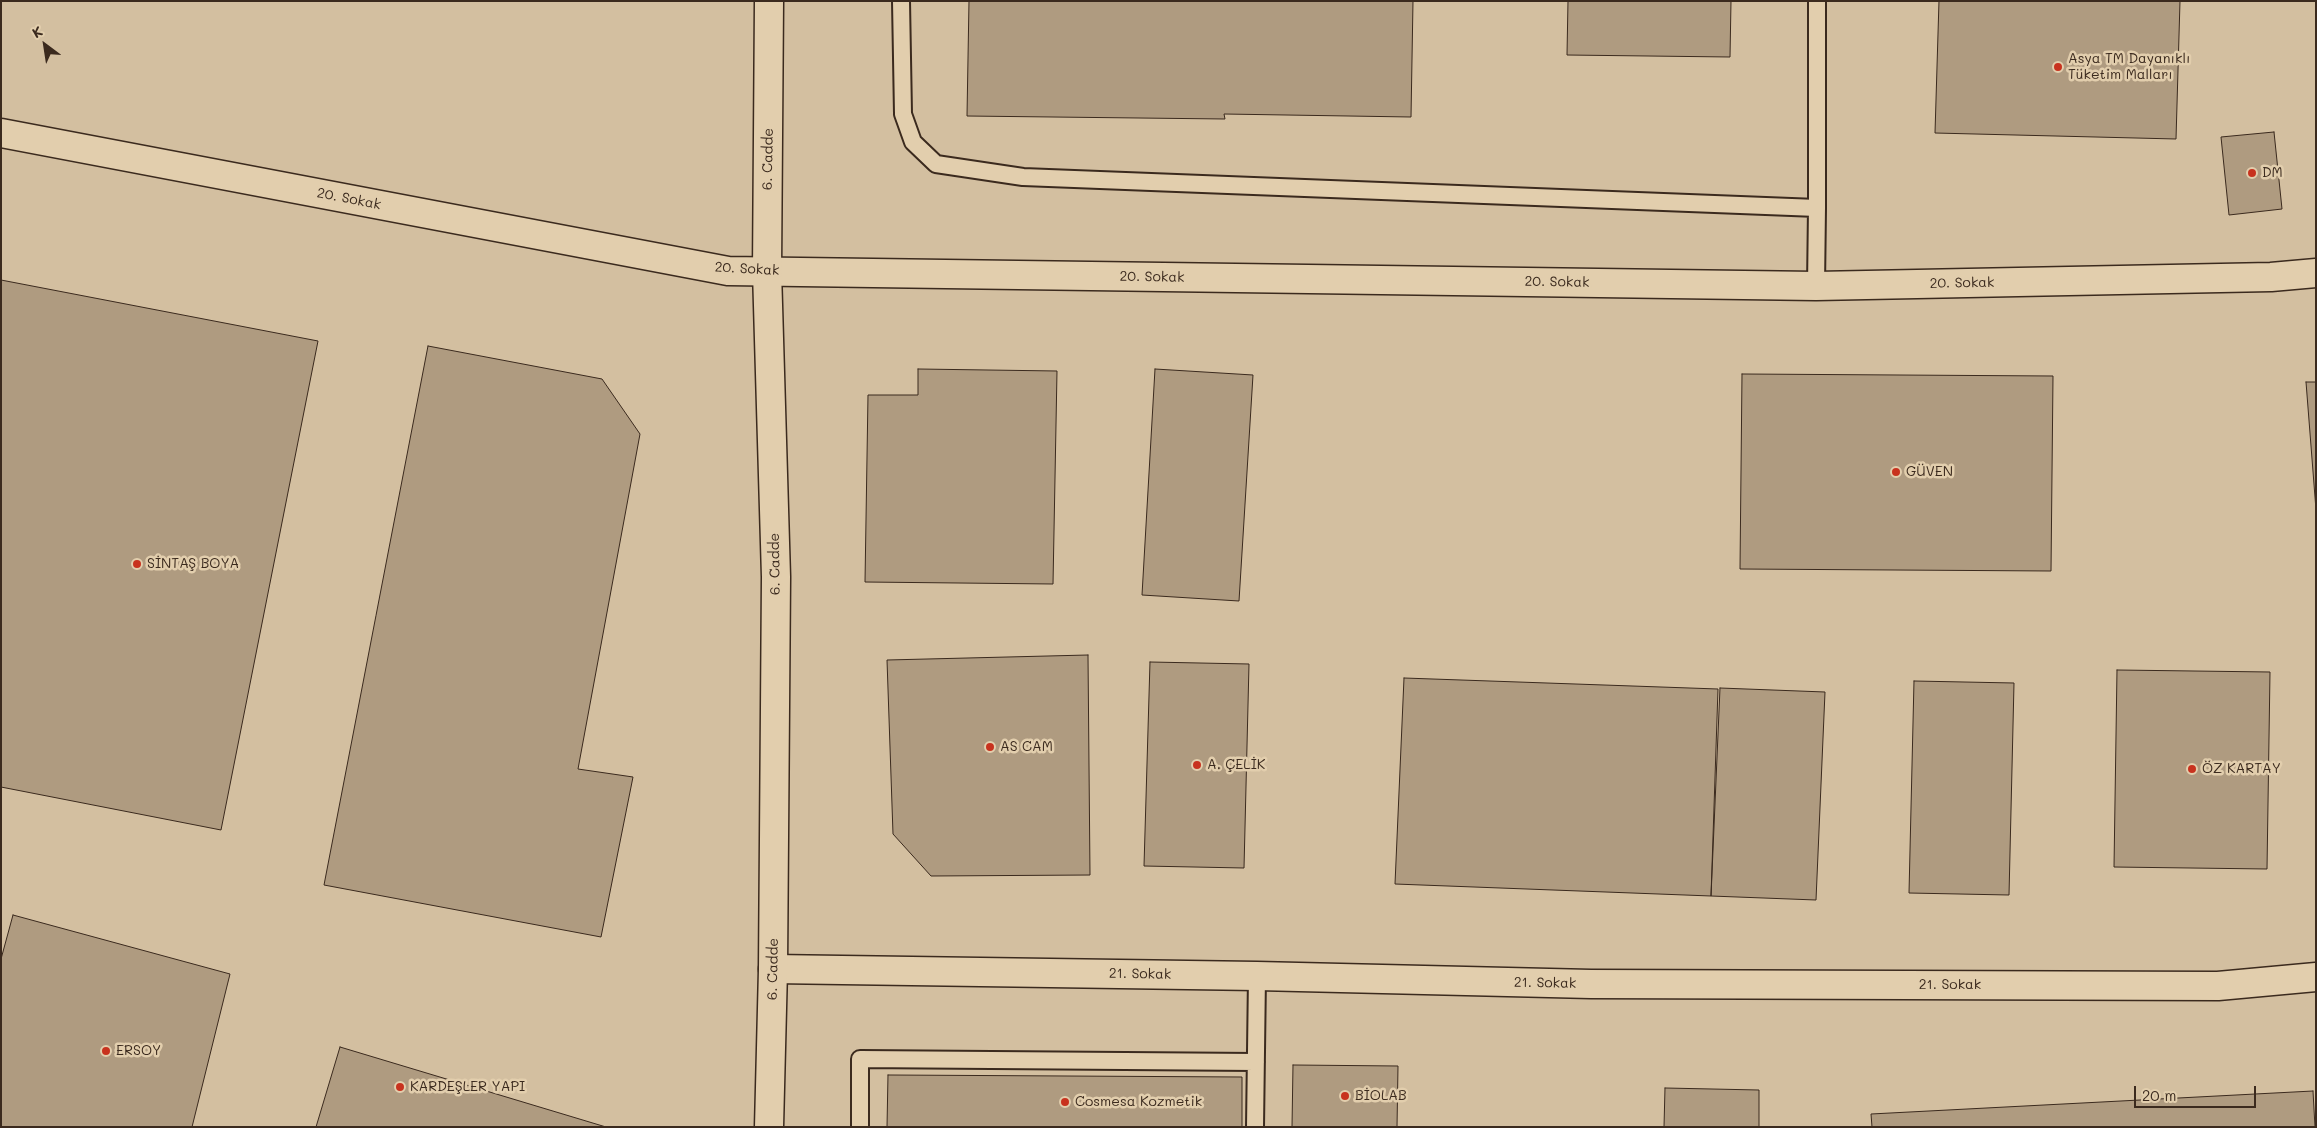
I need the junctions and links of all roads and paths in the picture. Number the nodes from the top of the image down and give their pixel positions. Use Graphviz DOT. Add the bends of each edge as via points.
graph roads {
  1 [pos="769,1"];
  2 [pos="901,1"];
  3 [pos="1817,1"];
  4 [pos="1,133"];
  5 [pos="1817,208"];
  6 [pos="767,272"];
  7 [pos="2316,273"];
  8 [pos="1816,286"];
  9 [pos="773,969"];
  10 [pos="1257,976"];
  11 [pos="2316,977"];
  12 [pos="1256,1062"];
  13 [pos="769,1127"];
  14 [pos="860,1127"];
  15 [pos="1255,1127"];
  1 -- 6 [label="street, 6. Cadde"];
  2 -- 5 [label="lane" via="903,114 913,142 936,164 1023,177"];
  3 -- 5 [label="lane"];
  4 -- 6 [label="street, 20. Sokak" via="728,271"];
  5 -- 8 [label="lane"];
  6 -- 8 [label="street, 20. Sokak"];
  6 -- 9 [label="street, 6. Cadde" via="776,577"];
  7 -- 8 [label="street, 20. Sokak" via="2271,277"];
  9 -- 10 [label="street, 21. Sokak"];
  9 -- 13 [label="street, 6. Cadde"];
  10 -- 11 [label="street, 21. Sokak" via="1601,984 2208,986"];
  10 -- 12 [label="lane"];
  12 -- 14 [label="lane" via="860,1059"];
  12 -- 15 [label="lane"];
}
